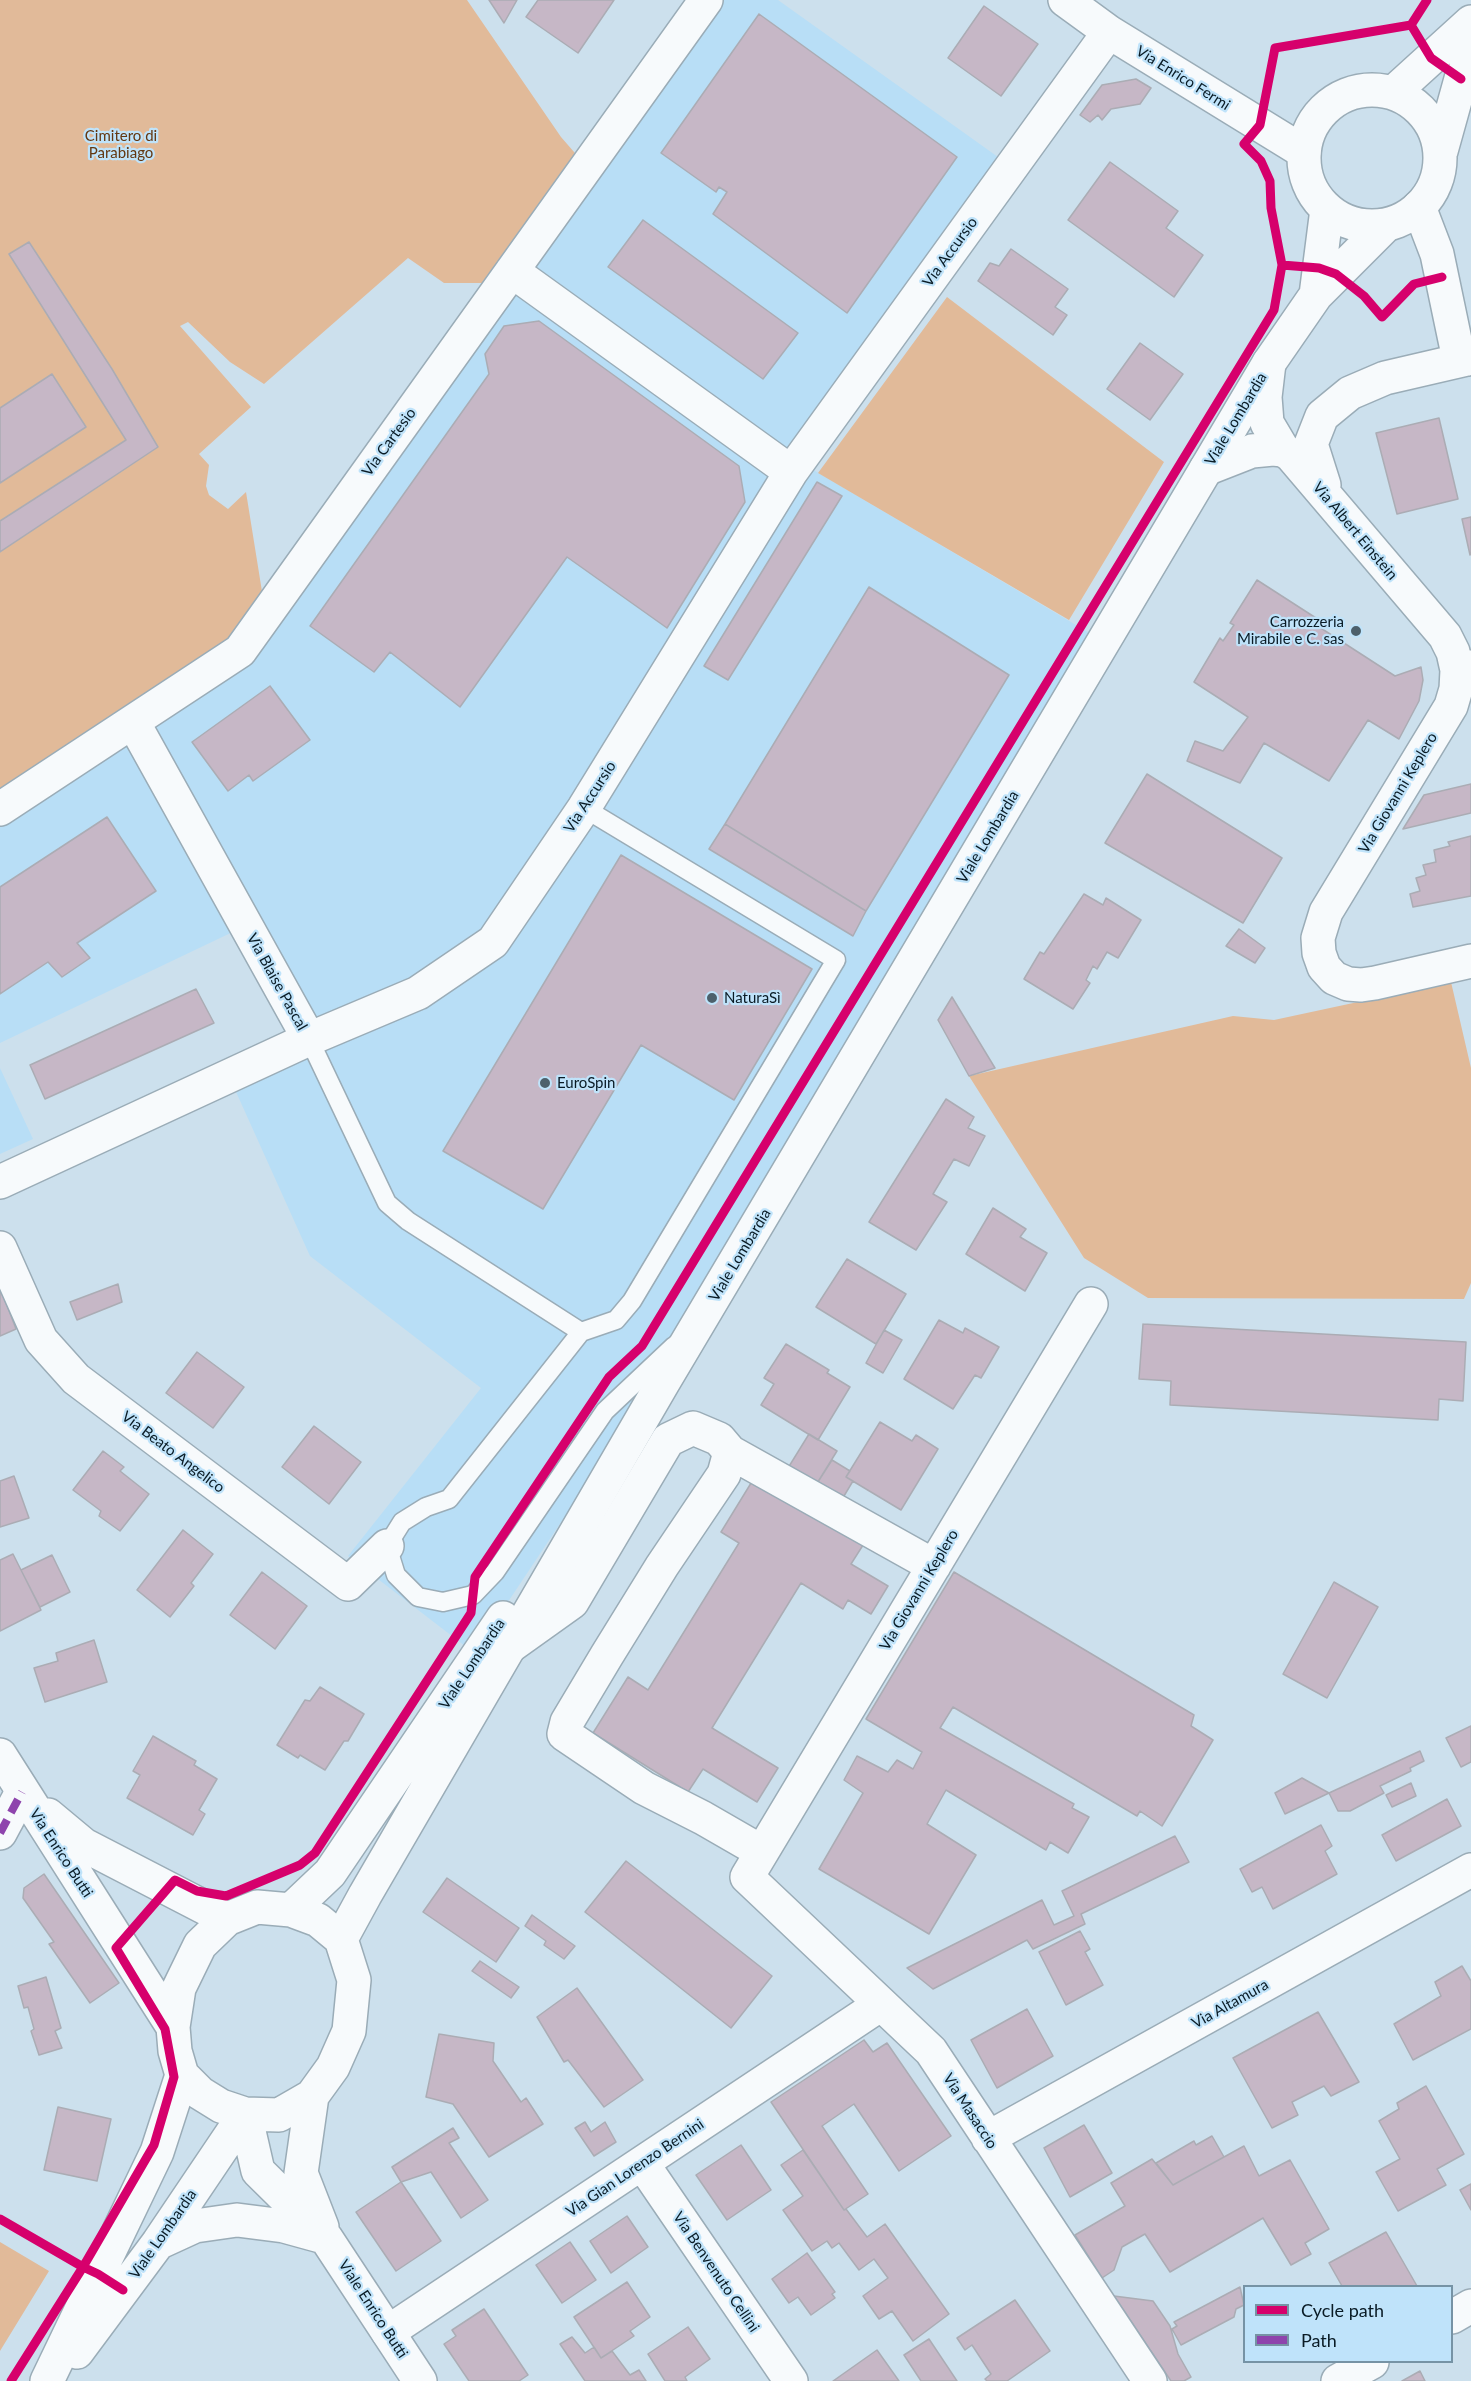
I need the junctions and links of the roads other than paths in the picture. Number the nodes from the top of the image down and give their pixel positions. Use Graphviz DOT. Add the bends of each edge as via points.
graph roads {
  1 [pos="706,0"];
  2 [pos="1065,0"];
  3 [pos="1471,22"];
  4 [pos="1109,32"];
  5 [pos="1471,57"];
  6 [pos="1394,92"];
  7 [pos="1441,151"];
  8 [pos="1304,152"];
  9 [pos="1419,207"];
  10 [pos="1327,209"];
  11 [pos="1386,225"];
  12 [pos="512,271"];
  13 [pos="1316,295"];
  14 [pos="1469,359"];
  15 [pos="1269,363"];
  16 [pos="1283,450"];
  17 [pos="1206,469"];
  18 [pos="791,472"];
  19 [pos="1328,499"];
  20 [pos="1464,669"];
  21 [pos="132,722"];
  22 [pos="584,808"];
  23 [pos="0,809"];
  24 [pos="1471,960"];
  25 [pos="309,1039"];
  26 [pos="0,1182"];
  27 [pos="0,1248"];
  28 [pos="1091,1304"];
  29 [pos="703,1318"];
  30 [pos="581,1332"];
  31 [pos="664,1381"];
  32 [pos="730,1452"];
  33 [pos="387,1546"];
  34 [pos="934,1566"];
  35 [pos="509,1647"];
  36 [pos="0,1755"];
  37 [pos="22,1792"];
  38 [pos="0,1833"];
  39 [pos="755,1864"];
  40 [pos="1471,1869"];
  41 [pos="291,1910"];
  42 [pos="227,1918"];
  43 [pos="341,1939"];
  44 [pos="881,2004"];
  45 [pos="173,2027"];
  46 [pos="182,2075"];
  47 [pos="312,2096"];
  48 [pos="245,2114"];
  49 [pos="988,2139"];
  50 [pos="642,2163"];
  51 [pos="326,2238"];
  52 [pos="158,2243"];
  53 [pos="1471,2306"];
  54 [pos="1453,2316"];
  55 [pos="388,2332"];
  56 [pos="1369,2363"];
  57 [pos="47,2381"];
  58 [pos="56,2381"];
  59 [pos="420,2381"];
  60 [pos="791,2381"];
  61 [pos="1150,2381"];
  62 [pos="1338,2381"];
  1 -- 12 [label="street, Via Cartesio"];
  2 -- 4 [label="street, Via Enrico Fermi"];
  3 -- 6 [label="street"];
  4 -- 8 [label="street, Via Enrico Fermi"];
  4 -- 18 [label="street, Via Accursio"];
  5 -- 7 [label="street, Viale Lombardia"];
  6 -- 7 [label="street" via="1426,115"];
  6 -- 8 [label="street, Viale Lombardia" via="1373,89 1353,92 1334,101 1319,114 1308,132"];
  7 -- 9 [label="street, Viale Lombardia" via="1431,192"];
  8 -- 10 [label="street, Viale Lombardia" via="1305,174 1313,193"];
  9 -- 11 [label="street, Viale Lombardia" via="1404,219"];
  9 -- 14 [label="street" via="1437,254 1456,345"];
  10 -- 11 [label="street, Viale Lombardia" via="1355,224"];
  10 -- 13 [label="street, Viale Lombardia"];
  11 -- 13 [label="street, Viale Lombardia"];
  12 -- 18 [label="street"];
  12 -- 21 [label="street, Via Cartesio" via="240,651"];
  13 -- 15 [label="street, Viale Lombardia"];
  14 -- 19 [label="street" via="1385,378 1350,393 1322,416 1311,444"];
  15 -- 16 [label="street, Via Albert Einstein" via="1267,423"];
  15 -- 17 [label="street, Viale Lombardia"];
  16 -- 17 [label="street" via="1252,451"];
  16 -- 19 [label="street, Via Albert Einstein"];
  17 -- 29 [label="street, Viale Lombardia"];
  18 -- 22 [label="street, Via Accursio"];
  19 -- 20 [label="street, Via Albert Einstein" via="1445,636"];
  20 -- 24 [label="street, Via Giovanni Keplero" via="1450,706 1326,912 1318,938 1324,967 1334,978 1348,984 1375,983"];
  21 -- 23 [label="street, Via Cartesio"];
  21 -- 25 [label="street, Via Blaise Pascal"];
  22 -- 25 [label="street, Via Accursio" via="493,942 418,993"];
  22 -- 30 [label="lane" via="836,960 632,1301 616,1320"];
  25 -- 26 [label="street, Via Blaise Pascal"];
  25 -- 30 [label="lane" via="387,1203 408,1221"];
  27 -- 33 [label="street, Via Beato Angelico" via="41,1340 75,1379 348,1584"];
  28 -- 34 [label="street, Via Giovanni Keplero"];
  29 -- 31 [label="street, Viale Lombardia"];
  29 -- 33 [label="lane" via="605,1411 495,1572 473,1595 443,1602 418,1597 396,1575"];
  30 -- 33 [label="lane" via="449,1499 426,1506 402,1521"];
  31 -- 35 [label="street, Viale Lombardia"];
  31 -- 41 [label="street, Viale Lombardia" via="330,1873"];
  32 -- 34 [label="street"];
  32 -- 35 [label="street" via="719,1439 693,1428 668,1440 572,1602"];
  32 -- 39 [label="street, Via Masaccio" via="724,1474 607,1655 567,1722 564,1734 644,1788 703,1818"];
  34 -- 39 [label="street, Via Giovanni Keplero"];
  35 -- 43 [label="street, Viale Lombardia"];
  36 -- 37 [label="street"];
  37 -- 38 [label="street"];
  37 -- 42 [label="street, Via Enrico Butti" via="84,1845"];
  37 -- 45 [label="street, Via Enrico Butti"];
  39 -- 44 [label="street, Via Masaccio"];
  40 -- 49 [label="street, Via Altamura"];
  41 -- 42 [label="street" via="256,1907"];
  41 -- 43 [label="street" via="318,1920"];
  42 -- 45 [label="street" via="200,1945 179,1988"];
  43 -- 47 [label="street" via="354,1980 349,2031 333,2067"];
  44 -- 49 [label="street, Via Masaccio" via="931,2051"];
  44 -- 50 [label="street, Via Gian Lorenzo Bernini"];
  45 -- 46 [label="street"];
  46 -- 48 [label="street" via="200,2093"];
  46 -- 57 [label="street" via="157,2152"];
  47 -- 48 [label="street" via="279,2115"];
  47 -- 51 [label="street" via="301,2173"];
  48 -- 51 [label="street" via="258,2170"];
  48 -- 52 [label="street, Viale Lombardia"];
  49 -- 61 [label="street, Via Masaccio"];
  50 -- 55 [label="street, Via Gian Lorenzo Bernini"];
  50 -- 60 [label="street, Via Benvenuto Cellini"];
  51 -- 52 [label="street" via="284,2226 237,2220 195,2226"];
  51 -- 55 [label="street, Viale Enrico Butti"];
  52 -- 58 [label="street, Viale Lombardia"];
  53 -- 54 [label="street"];
  55 -- 59 [label="street, Viale Enrico Butti"];
  56 -- 62 [label="street"];
}
